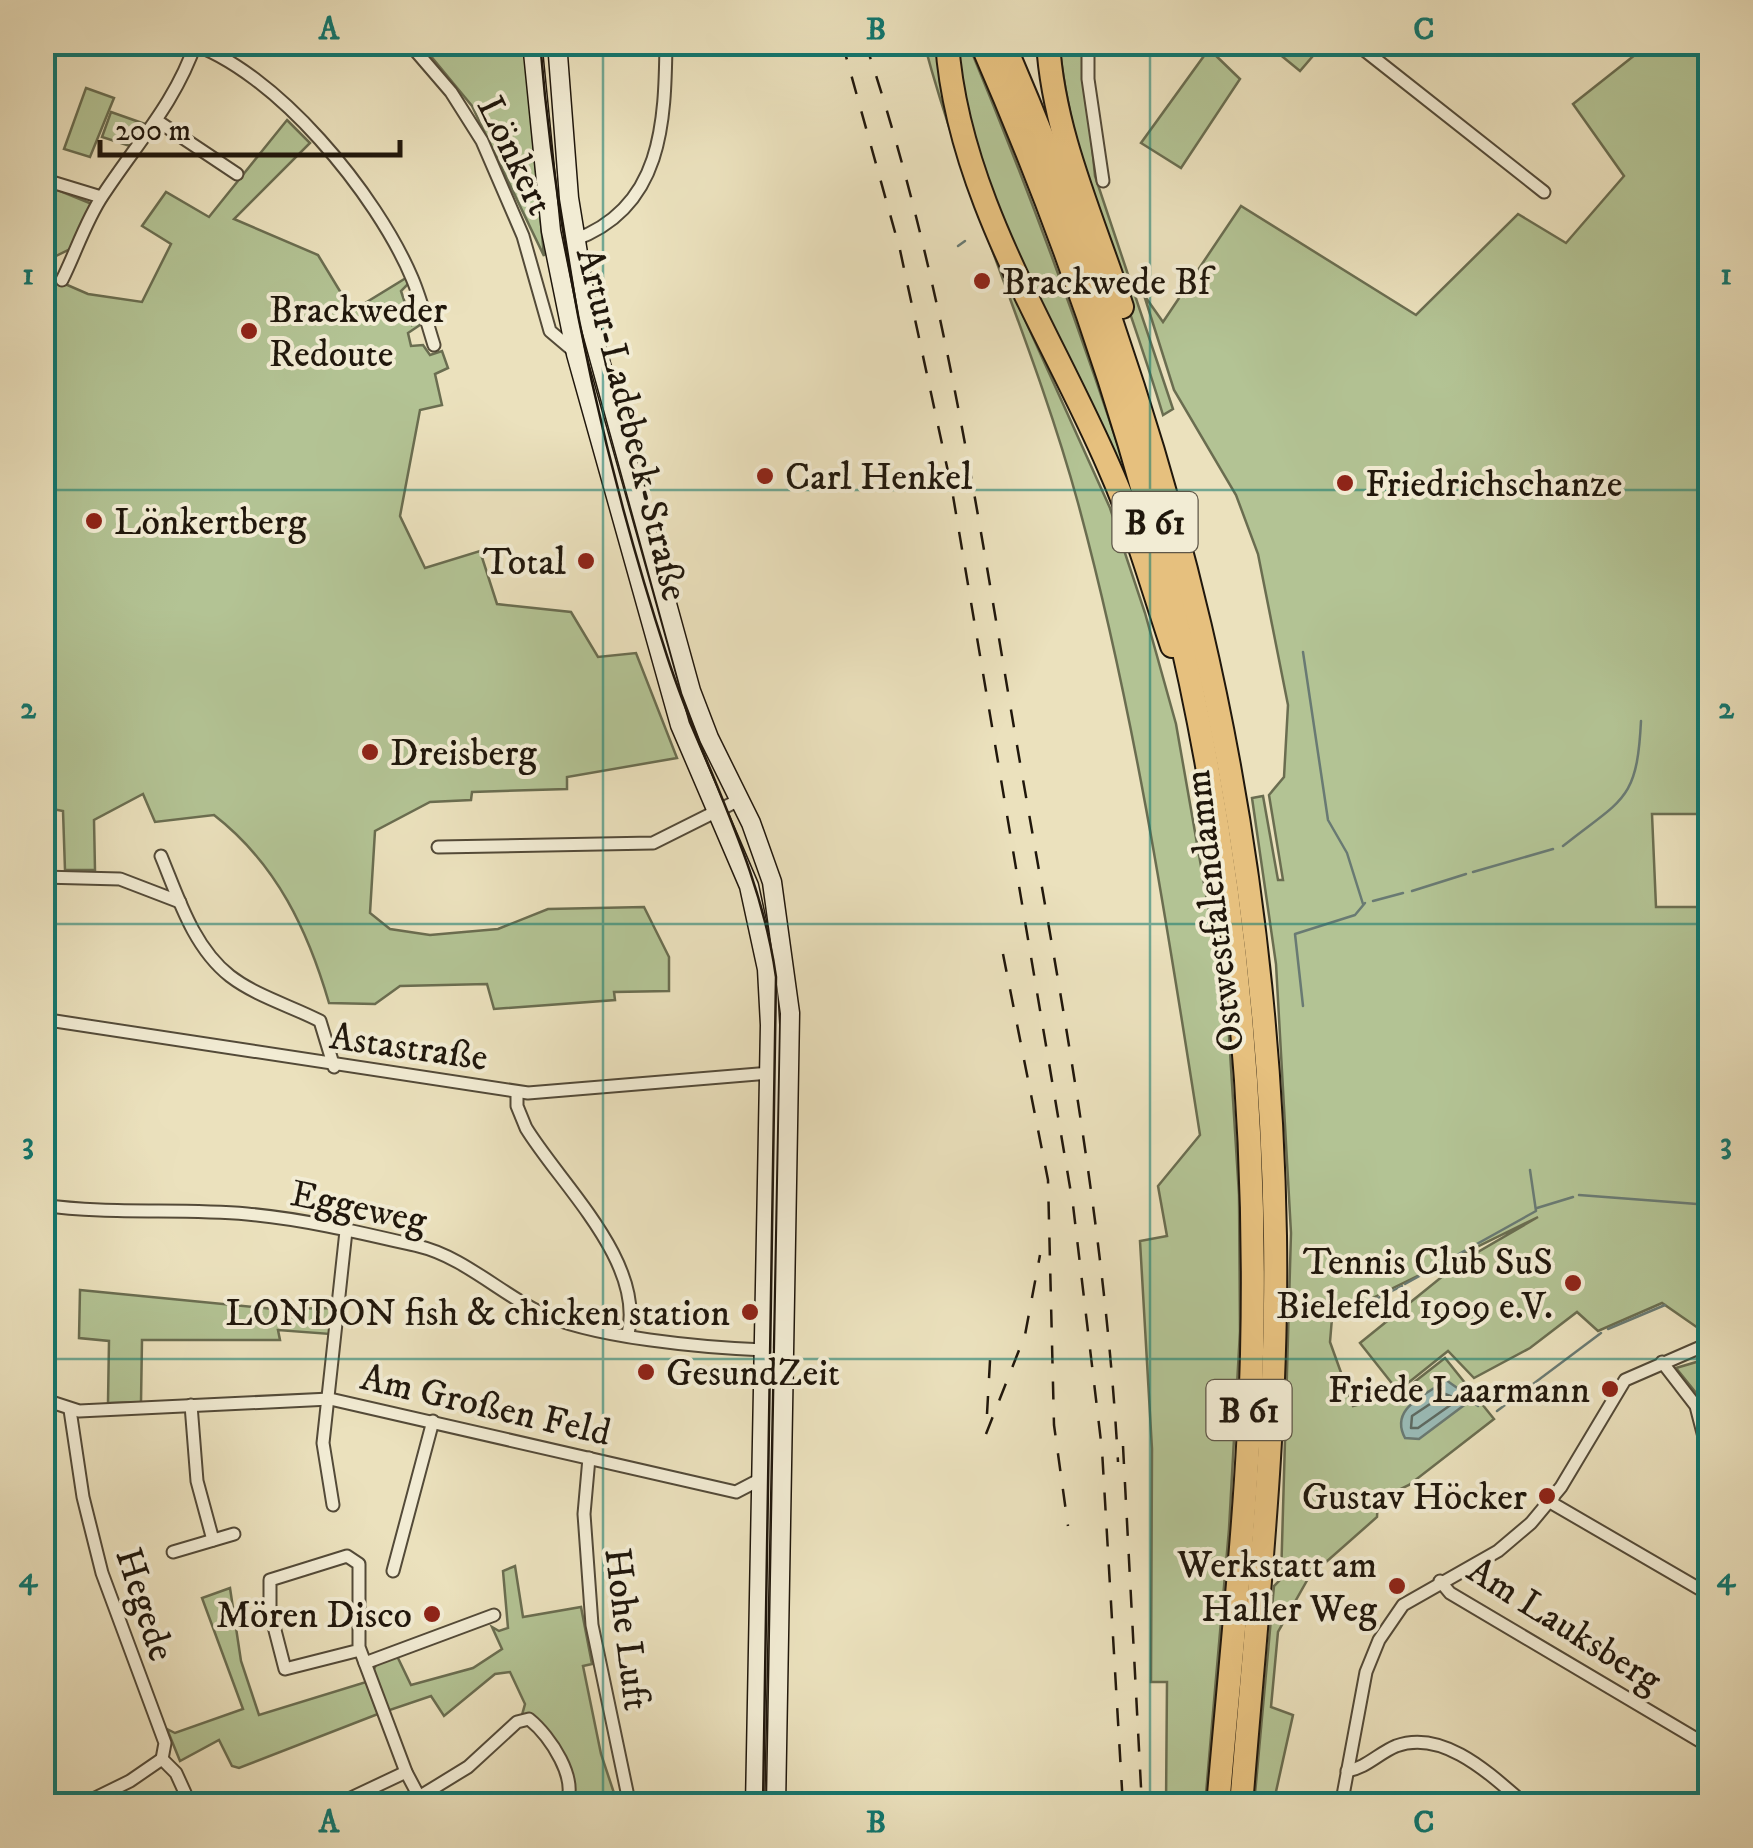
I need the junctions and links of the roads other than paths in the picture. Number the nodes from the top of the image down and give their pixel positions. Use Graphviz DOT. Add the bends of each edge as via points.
graph roads {
  1 [pos="408,42"];
  2 [pos="532,42"];
  3 [pos="556,42"];
  4 [pos="666,42"];
  5 [pos="948,42"];
  6 [pos="1048,42"];
  7 [pos="1088,42"];
  8 [pos="1354,42"];
  9 [pos="193,43"];
  10 [pos="994,46"];
  11 [pos="158,122"];
  12 [pos="236,174"];
  13 [pos="42,179"];
  14 [pos="1103,181"];
  15 [pos="1544,192"];
  16 [pos="102,197"];
  17 [pos="574,240"];
  18 [pos="62,280"];
  19 [pos="434,345"];
  20 [pos="576,354"];
  21 [pos="1192,581"];
  22 [pos="739,800"];
  23 [pos="718,810"];
  24 [pos="438,847"];
  25 [pos="161,856"];
  26 [pos="42,878"];
  27 [pos="180,902"];
  28 [pos="1241,1013"];
  29 [pos="42,1020"];
  30 [pos="334,1067"];
  31 [pos="769,1073"];
  32 [pos="517,1092"];
  33 [pos="42,1205"];
  34 [pos="346,1231"];
  35 [pos="628,1334"];
  36 [pos="1710,1342"];
  37 [pos="764,1350"];
  38 [pos="787,1351"];
  39 [pos="1662,1362"];
  40 [pos="42,1399"];
  41 [pos="330,1399"];
  42 [pos="191,1405"];
  43 [pos="70,1410"];
  44 [pos="433,1421"];
  45 [pos="589,1458"];
  46 [pos="1710,1460"];
  47 [pos="761,1479"];
  48 [pos="1550,1502"];
  49 [pos="333,1505"];
  50 [pos="234,1534"];
  51 [pos="213,1540"];
  52 [pos="172,1552"];
  53 [pos="393,1571"];
  54 [pos="1440,1581"];
  55 [pos="1710,1595"];
  56 [pos="494,1615"];
  57 [pos="363,1656"];
  58 [pos="1710,1747"];
  59 [pos="162,1759"];
  60 [pos="1348,1771"];
  61 [pos="406,1772"];
  62 [pos="422,1801"];
  63 [pos="79,1806"];
  64 [pos="191,1806"];
  65 [pos="334,1806"];
  66 [pos="565,1806"];
  67 [pos="630,1806"];
  68 [pos="755,1806"];
  69 [pos="776,1806"];
  70 [pos="1218,1806"];
  71 [pos="1241,1806"];
  72 [pos="1341,1806"];
  73 [pos="1528,1806"];
  1 -- 20 [label="street, Lönkert" via="452,92 482,141 523,236 553,336"];
  2 -- 20 [label="street, Artur-Ladebeck-Straße" via="551,231"];
  3 -- 17 [label="street, Artur-Ladebeck-Straße"];
  4 -- 17 [label="street" via="665,104 652,166 622,208"];
  5 -- 28 [label="highway, B 61" via="956,104 978,175 1126,507 1190,714"];
  6 -- 21 [label="highway" via="1070,153 1162,434"];
  7 -- 14 [label="street"];
  8 -- 15 [label="street"];
  9 -- 11 [label="street" via="184,78"];
  9 -- 19 [label="street" via="260,82 361,192 412,277"];
  10 -- 21 [label="highway, Ostwestfalendamm / B 61" via="1124,354"];
  10 -- 28 [label="highway, Ostwestfalendamm / B 61" via="1147,494 1210,770"];
  11 -- 12 [label="street"];
  11 -- 16 [label="street"];
  13 -- 16 [label="street"];
  16 -- 18 [label="street"];
  17 -- 22 [label="street, Artur-Ladebeck-Straße" via="602,371 679,652"];
  20 -- 23 [label="street, Artur-Ladebeck-Straße" via="667,684"];
  21 -- 71 [label="highway, Ostwestfalendamm / B 61" via="1244,841 1271,1114 1274,1362"];
  22 -- 23 [label="street"];
  22 -- 38 [label="street, Artur-Ladebeck-Straße" via="772,882 788,974"];
  23 -- 24 [label="street" via="653,842"];
  23 -- 31 [label="street, Artur-Ladebeck-Straße" via="761,934"];
  25 -- 27 [label="street"];
  26 -- 27 [label="street" via="120,879"];
  27 -- 30 [label="street" via="196,936 230,975 320,1022"];
  28 -- 70 [label="highway, Ostwestfalendamm / B 61" via="1252,1354"];
  29 -- 30 [label="street, Astastraße"];
  30 -- 32 [label="street, Astastraße"];
  31 -- 32 [label="street, Astastraße"];
  31 -- 37 [label="street, Artur-Ladebeck-Straße"];
  32 -- 35 [label="street" via="527,1129 620,1264"];
  33 -- 34 [label="street, Eggeweg" via="248,1214"];
  34 -- 35 [label="street, Eggeweg" via="426,1248 550,1317"];
  34 -- 41 [label="street"];
  35 -- 37 [label="street, Eggeweg"];
  36 -- 39 [label="street"];
  37 -- 38 [label="street"];
  37 -- 47 [label="street, Artur-Ladebeck-Straße"];
  38 -- 69 [label="street, Artur-Ladebeck-Straße"];
  39 -- 46 [label="street" via="1691,1395"];
  39 -- 48 [label="street" via="1623,1382"];
  40 -- 43 [label="street, Am Großen Feld"];
  41 -- 42 [label="street, Am Großen Feld"];
  41 -- 44 [label="street, Am Großen Feld"];
  41 -- 49 [label="street" via="323,1443"];
  42 -- 43 [label="street, Am Großen Feld"];
  42 -- 51 [label="street" via="196,1482"];
  43 -- 59 [label="street, Hegede" via="102,1572 165,1743"];
  44 -- 45 [label="street, Am Großen Feld"];
  44 -- 53 [label="street"];
  45 -- 47 [label="street, Am Großen Feld" via="731,1491"];
  45 -- 67 [label="street, Hohe Luft" via="584,1514 592,1624"];
  47 -- 68 [label="street, Artur-Ladebeck-Straße"];
  48 -- 54 [label="street" via="1498,1551"];
  48 -- 55 [label="street"];
  50 -- 51 [label="street"];
  51 -- 52 [label="street"];
  54 -- 58 [label="street, Am Lauksberg" via="1450,1594"];
  54 -- 60 [label="street" via="1403,1605 1379,1640 1361,1686"];
  56 -- 57 [label="street"];
  57 -- 57 [label="street" via="284,1669 270,1580 353,1557 359,1564"];
  57 -- 61 [label="street"];
  59 -- 63 [label="street"];
  59 -- 64 [label="street, Hegede"];
  60 -- 72 [label="street"];
  60 -- 73 [label="street" via="1400,1745 1426,1743 1475,1763"];
  61 -- 62 [label="street"];
  61 -- 65 [label="street"];
  62 -- 66 [label="street" via="529,1719 572,1780"];
}
